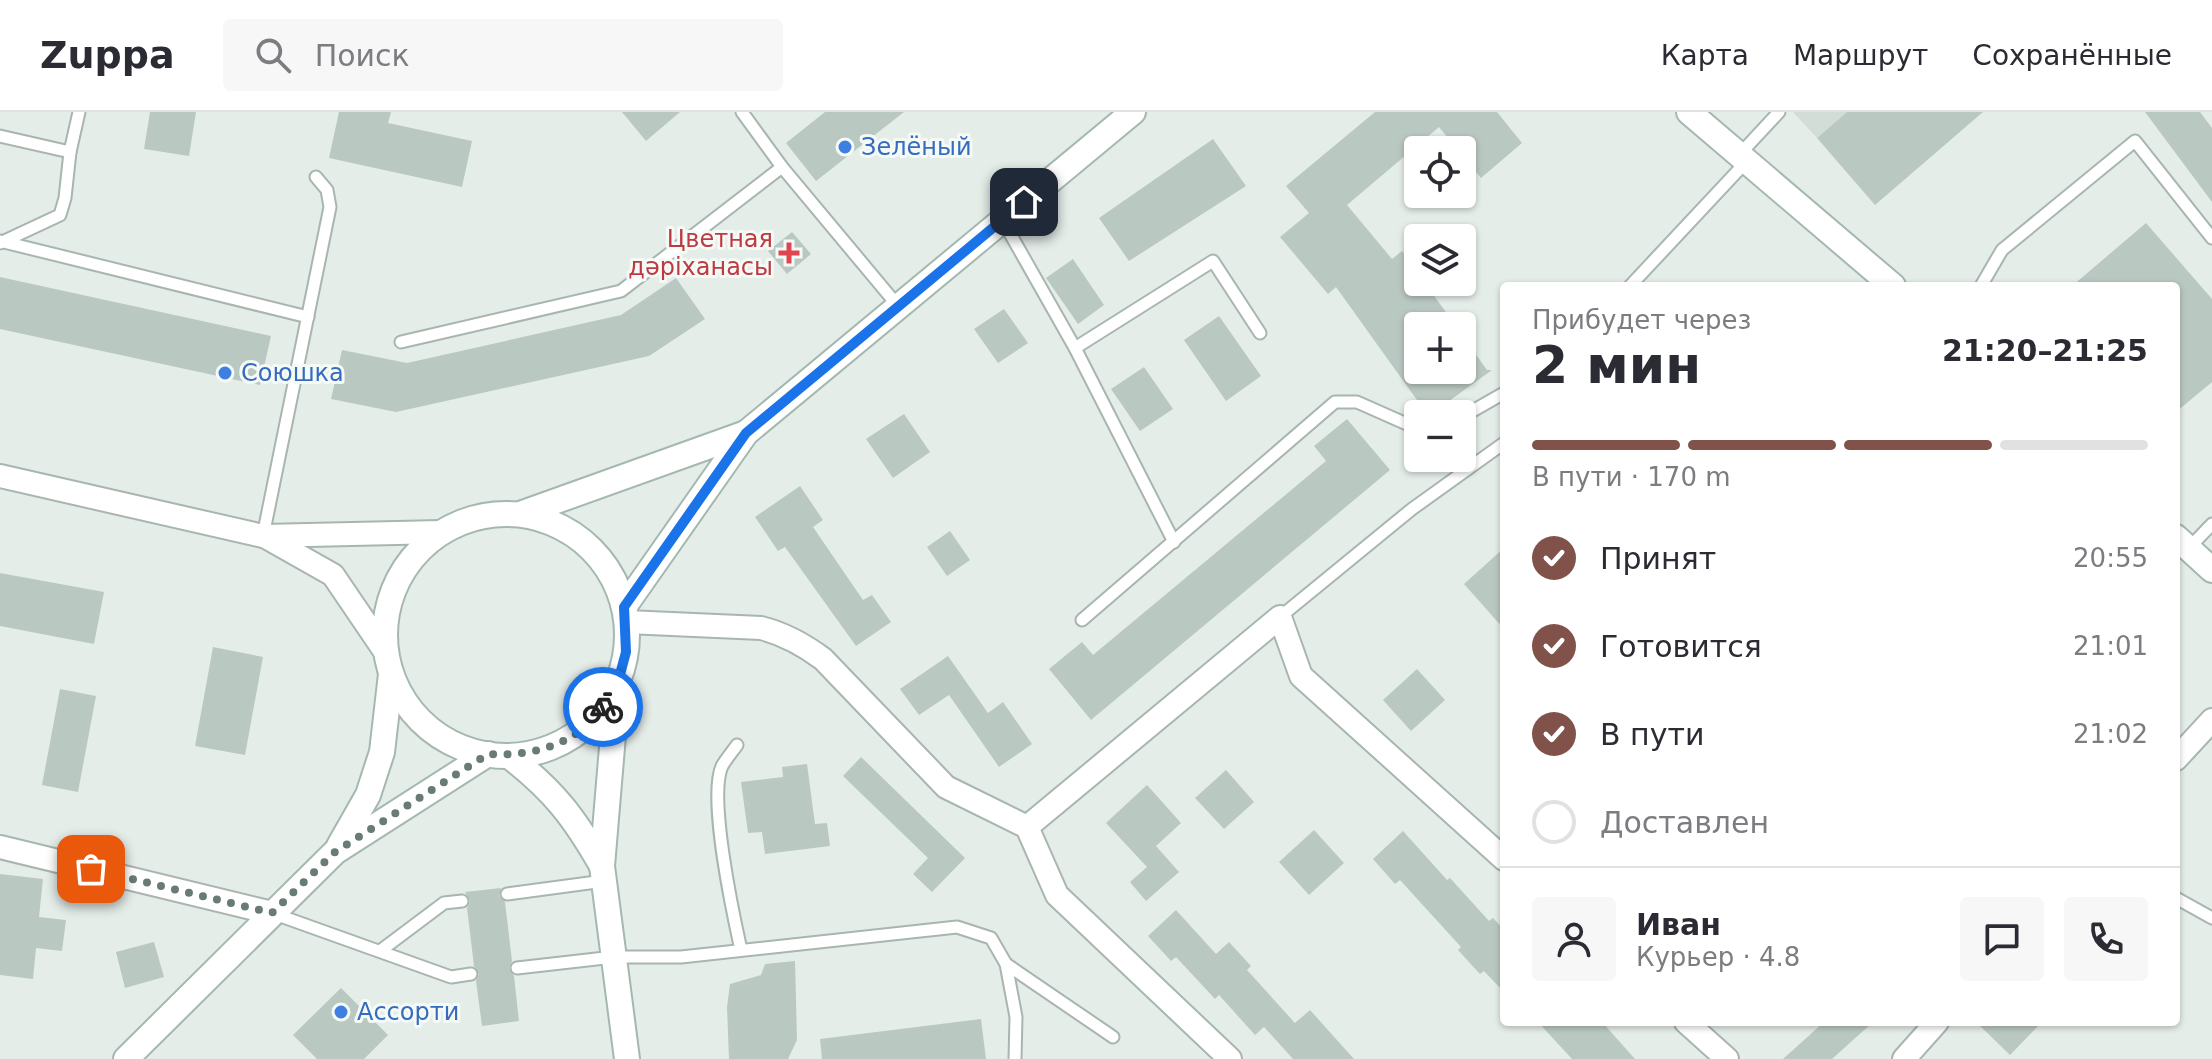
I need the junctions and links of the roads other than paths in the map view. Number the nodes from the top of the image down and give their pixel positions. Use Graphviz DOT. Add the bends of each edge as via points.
graph roads {
  1 [pos="79,112"];
  2 [pos="742,112"];
  3 [pos="1689,112"];
  4 [pos="1779,112"];
  5 [pos="1131,113"];
  6 [pos="0,136"];
  7 [pos="70,152"];
  8 [pos="1743,158"];
  9 [pos="782,167"];
  10 [pos="316,177"];
  11 [pos="1003,220"];
  12 [pos="2212,238"];
  13 [pos="1,242"];
  14 [pos="1634,282"];
  15 [pos="1888,282"];
  16 [pos="1983,282"];
  17 [pos="898,306"];
  18 [pos="308,317"];
  19 [pos="1260,333"];
  20 [pos="401,342"];
  21 [pos="1075,348"];
  22 [pos="1500,395"];
  23 [pos="1476,409"];
  24 [pos="1404,423"];
  25 [pos="746,433"];
  26 [pos="1500,446"];
  27 [pos="0,476"];
  28 [pos="520,514"];
  29 [pos="2212,524"];
  30 [pos="441,532"];
  31 [pos="263,536"];
  32 [pos="1174,542"];
  33 [pos="2182,543"];
  34 [pos="2212,570"];
  35 [pos="626,614"];
  36 [pos="1280,617"];
  37 [pos="1082,620"];
  38 [pos="388,663"];
  39 [pos="618,682"];
  40 [pos="2212,720"];
  41 [pos="737,745"];
  42 [pos="498,755"];
  43 [pos="2180,755"];
  44 [pos="1027,827"];
  45 [pos="0,847"];
  46 [pos="335,852"];
  47 [pos="1500,855"];
  48 [pos="603,874"];
  49 [pos="507,894"];
  50 [pos="2180,900"];
  51 [pos="462,901"];
  52 [pos="272,913"];
  53 [pos="2212,918"];
  54 [pos="741,950"];
  55 [pos="380,951"];
  56 [pos="614,957"];
  57 [pos="1006,964"];
  58 [pos="517,968"];
  59 [pos="471,974"];
  60 [pos="1690,1026"];
  61 [pos="1933,1026"];
  62 [pos="1113,1037"];
  63 [pos="126,1059"];
  64 [pos="627,1059"];
  65 [pos="1015,1059"];
  66 [pos="1230,1059"];
  67 [pos="1727,1059"];
  68 [pos="1904,1059"];
  1 -- 7 [label="lane"];
  2 -- 9 [label="lane"];
  3 -- 8 [label="main road"];
  4 -- 8 [label="lane"];
  5 -- 11 [label="main road"];
  6 -- 7 [label="lane"];
  7 -- 13 [label="lane" via="60,215"];
  8 -- 14 [label="lane"];
  8 -- 15 [label="main road"];
  9 -- 17 [label="lane"];
  9 -- 20 [label="lane" via="621,291"];
  10 -- 18 [label="lane" via="327,190 330,207"];
  11 -- 17 [label="main road"];
  11 -- 21 [label="lane"];
  12 -- 16 [label="lane" via="2135,141 2002,250"];
  13 -- 18 [label="lane"];
  17 -- 25 [label="main road"];
  18 -- 31 [label="lane"];
  19 -- 21 [label="lane" via="1213,261"];
  21 -- 32 [label="lane"];
  22 -- 23 [label="lane"];
  24 -- 32 [label="lane" via="1357,402 1335,402"];
  25 -- 28 [label="main road"];
  25 -- 35 [label="main road"];
  26 -- 36 [label="lane" via="1412,509"];
  27 -- 31 [label="street"];
  28 -- 30 [label="main road" via="479,517"];
  28 -- 35 [label="main road" via="567,530 587,544 616,583"];
  29 -- 33 [label="lane"];
  30 -- 31 [label="street"];
  30 -- 38 [label="main road" via="415,555 396,584 386,618"];
  31 -- 38 [label="street" via="333,575"];
  32 -- 37 [label="lane"];
  33 -- 34 [label="main road"];
  35 -- 39 [label="main road" via="626,652"];
  35 -- 44 [label="street" via="761,628 806,645 946,787"];
  36 -- 44 [label="street"];
  36 -- 47 [label="street" via="1301,676"];
  38 -- 42 [label="main road" via="405,702 428,727 455,745"];
  38 -- 46 [label="main road" via="382,752 368,795"];
  39 -- 42 [label="main road" via="600,711 575,735 543,750"];
  39 -- 48 [label="main road"];
  40 -- 43 [label="street"];
  41 -- 54 [label="lane" via="721,767 719,796"];
  42 -- 46 [label="main road"];
  42 -- 48 [label="main road" via="559,800 581,829"];
  44 -- 66 [label="street" via="1057,895"];
  45 -- 52 [label="street"];
  46 -- 52 [label="main road"];
  48 -- 49 [label="lane"];
  48 -- 56 [label="main road"];
  50 -- 53 [label="lane"];
  51 -- 55 [label="lane" via="444,903"];
  52 -- 55 [label="lane"];
  52 -- 63 [label="main road"];
  54 -- 56 [label="lane"];
  54 -- 57 [label="lane" via="957,927 991,938"];
  55 -- 59 [label="lane" via="451,977"];
  56 -- 58 [label="lane"];
  56 -- 64 [label="main road"];
  57 -- 62 [label="lane"];
  57 -- 65 [label="lane" via="1016,1017"];
  60 -- 67 [label="street"];
  61 -- 68 [label="street"];
}
